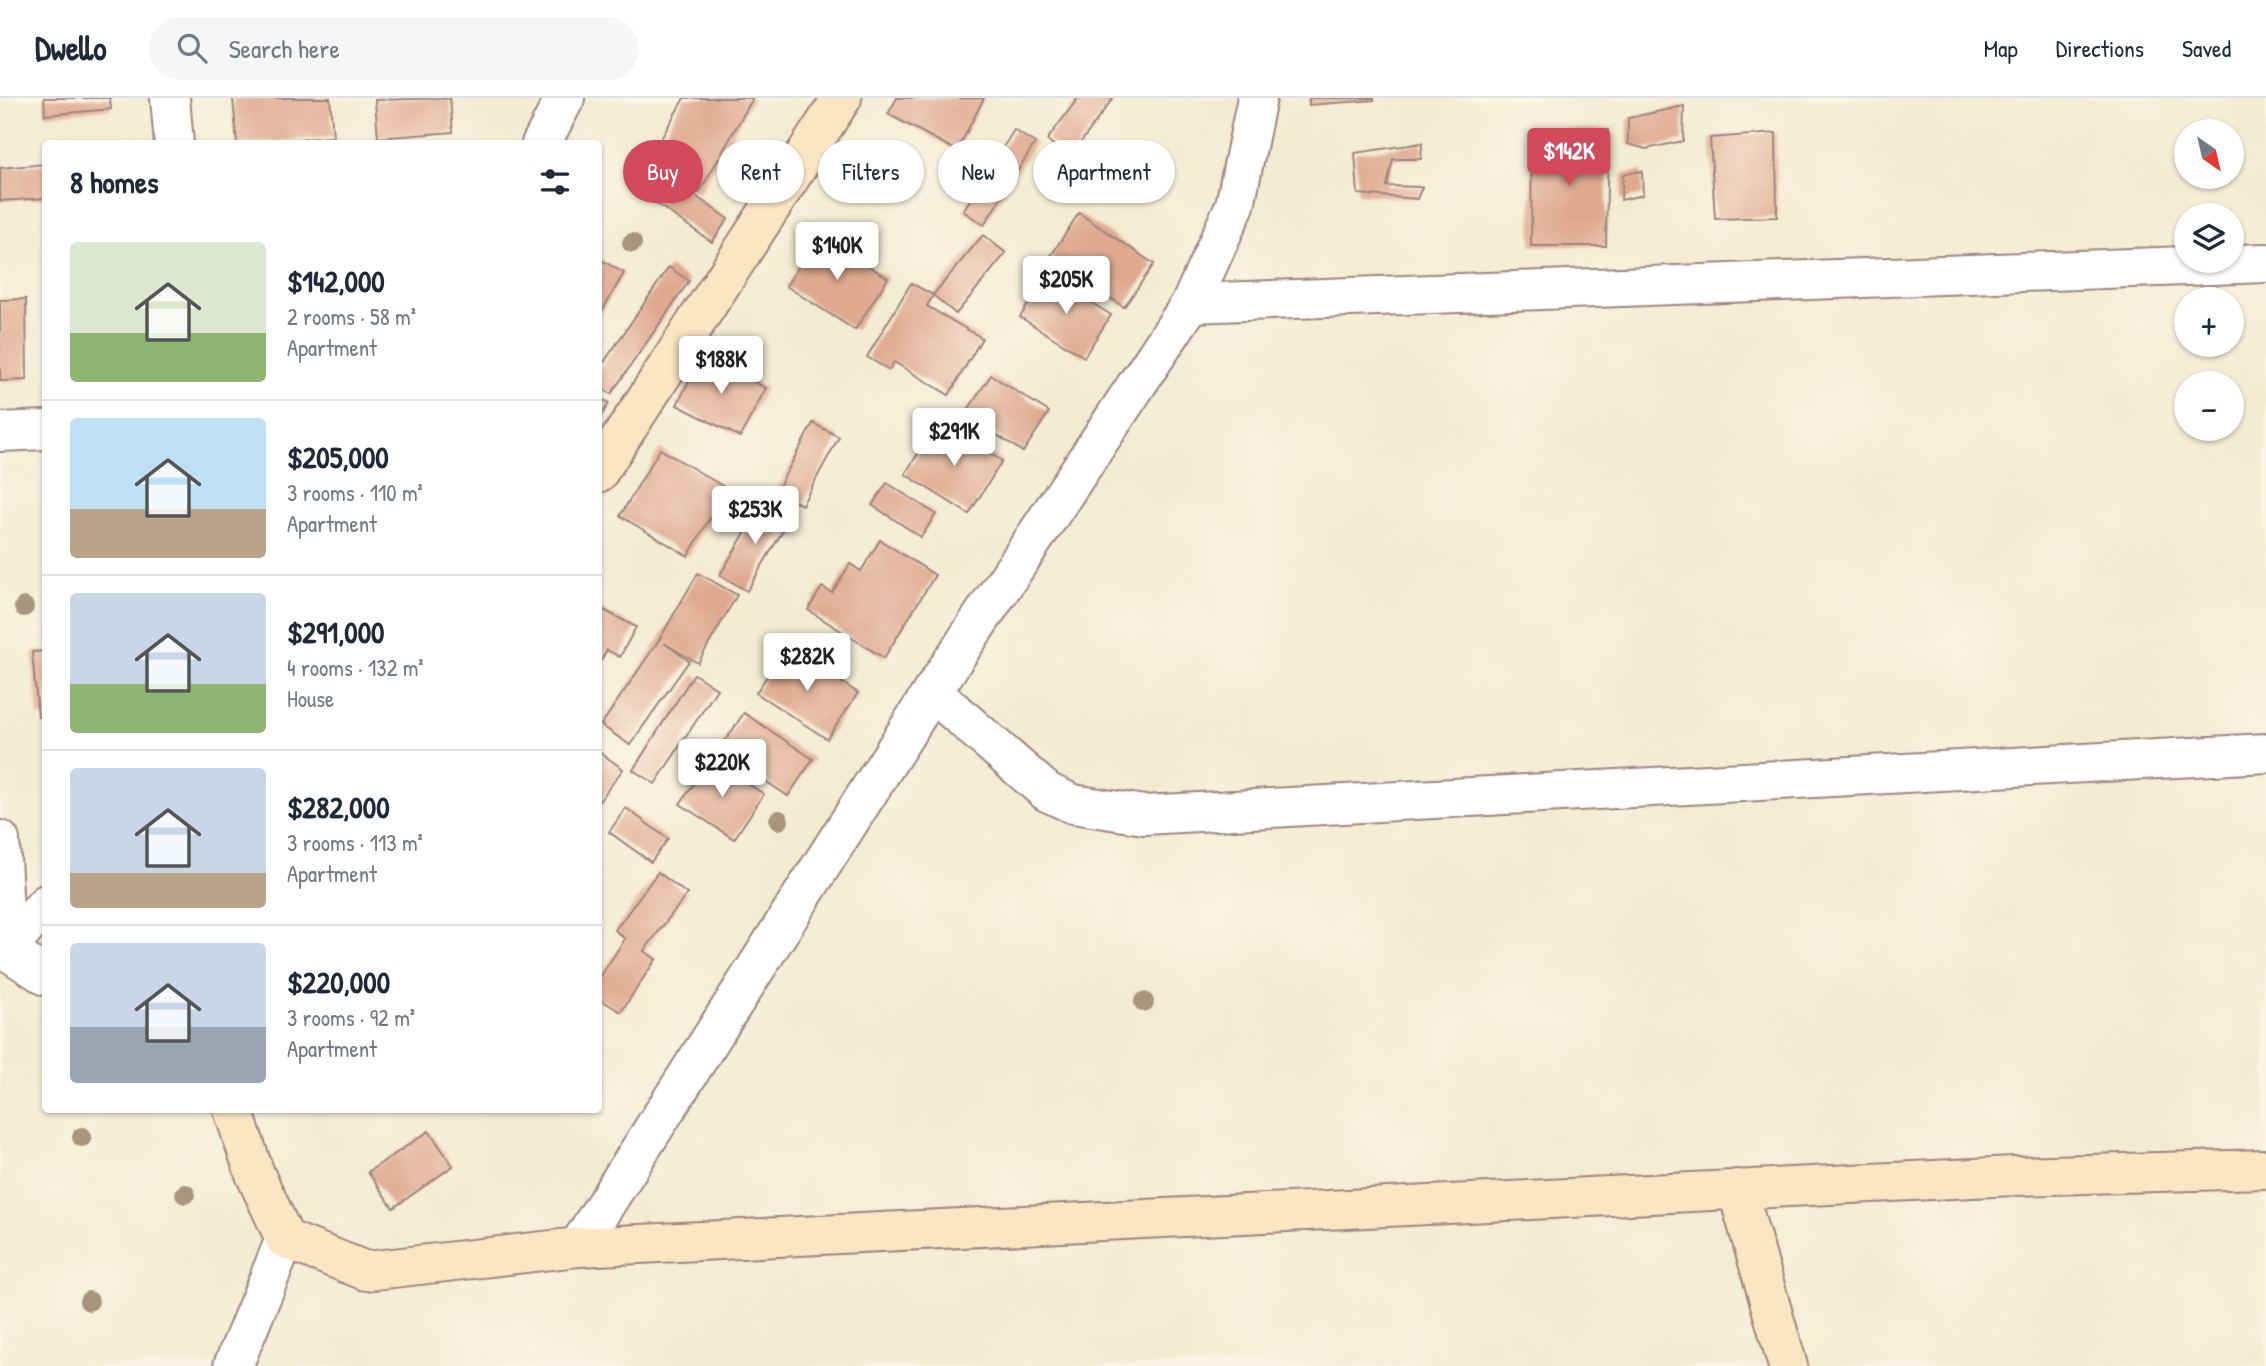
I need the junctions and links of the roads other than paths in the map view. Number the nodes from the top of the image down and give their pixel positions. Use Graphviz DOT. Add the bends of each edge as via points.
graph roads {
  1 [pos="170,98"];
  2 [pos="565,98"];
  3 [pos="842,98"];
  4 [pos="1257,98"];
  5 [pos="174,140"];
  6 [pos="543,140"];
  7 [pos="2266,263"];
  8 [pos="1191,303"];
  9 [pos="42,430"];
  10 [pos="0,432"];
  11 [pos="602,467"];
  12 [pos="932,692"];
  13 [pos="2266,753"];
  14 [pos="0,840"];
  15 [pos="42,908"];
  16 [pos="3,950"];
  17 [pos="42,974"];
  18 [pos="234,1113"];
  19 [pos="2266,1169"];
  20 [pos="1737,1189"];
  21 [pos="285,1239"];
  22 [pos="578,1247"];
  23 [pos="233,1366"];
  24 [pos="1788,1366"];
  1 -- 5 [label="street"];
  2 -- 6 [label="street"];
  3 -- 11 [label="street"];
  4 -- 8 [label="street" via="1235,205"];
  7 -- 8 [label="street"];
  8 -- 12 [label="street"];
  9 -- 10 [label="street"];
  12 -- 13 [label="street" via="1047,792 1073,804 1144,815"];
  12 -- 22 [label="street"];
  14 -- 16 [label="street"];
  15 -- 16 [label="street"];
  16 -- 17 [label="street"];
  18 -- 21 [label="street"];
  19 -- 20 [label="street"];
  20 -- 22 [label="street"];
  20 -- 24 [label="street"];
  21 -- 22 [label="street" via="366,1271"];
  21 -- 23 [label="street"];
}
